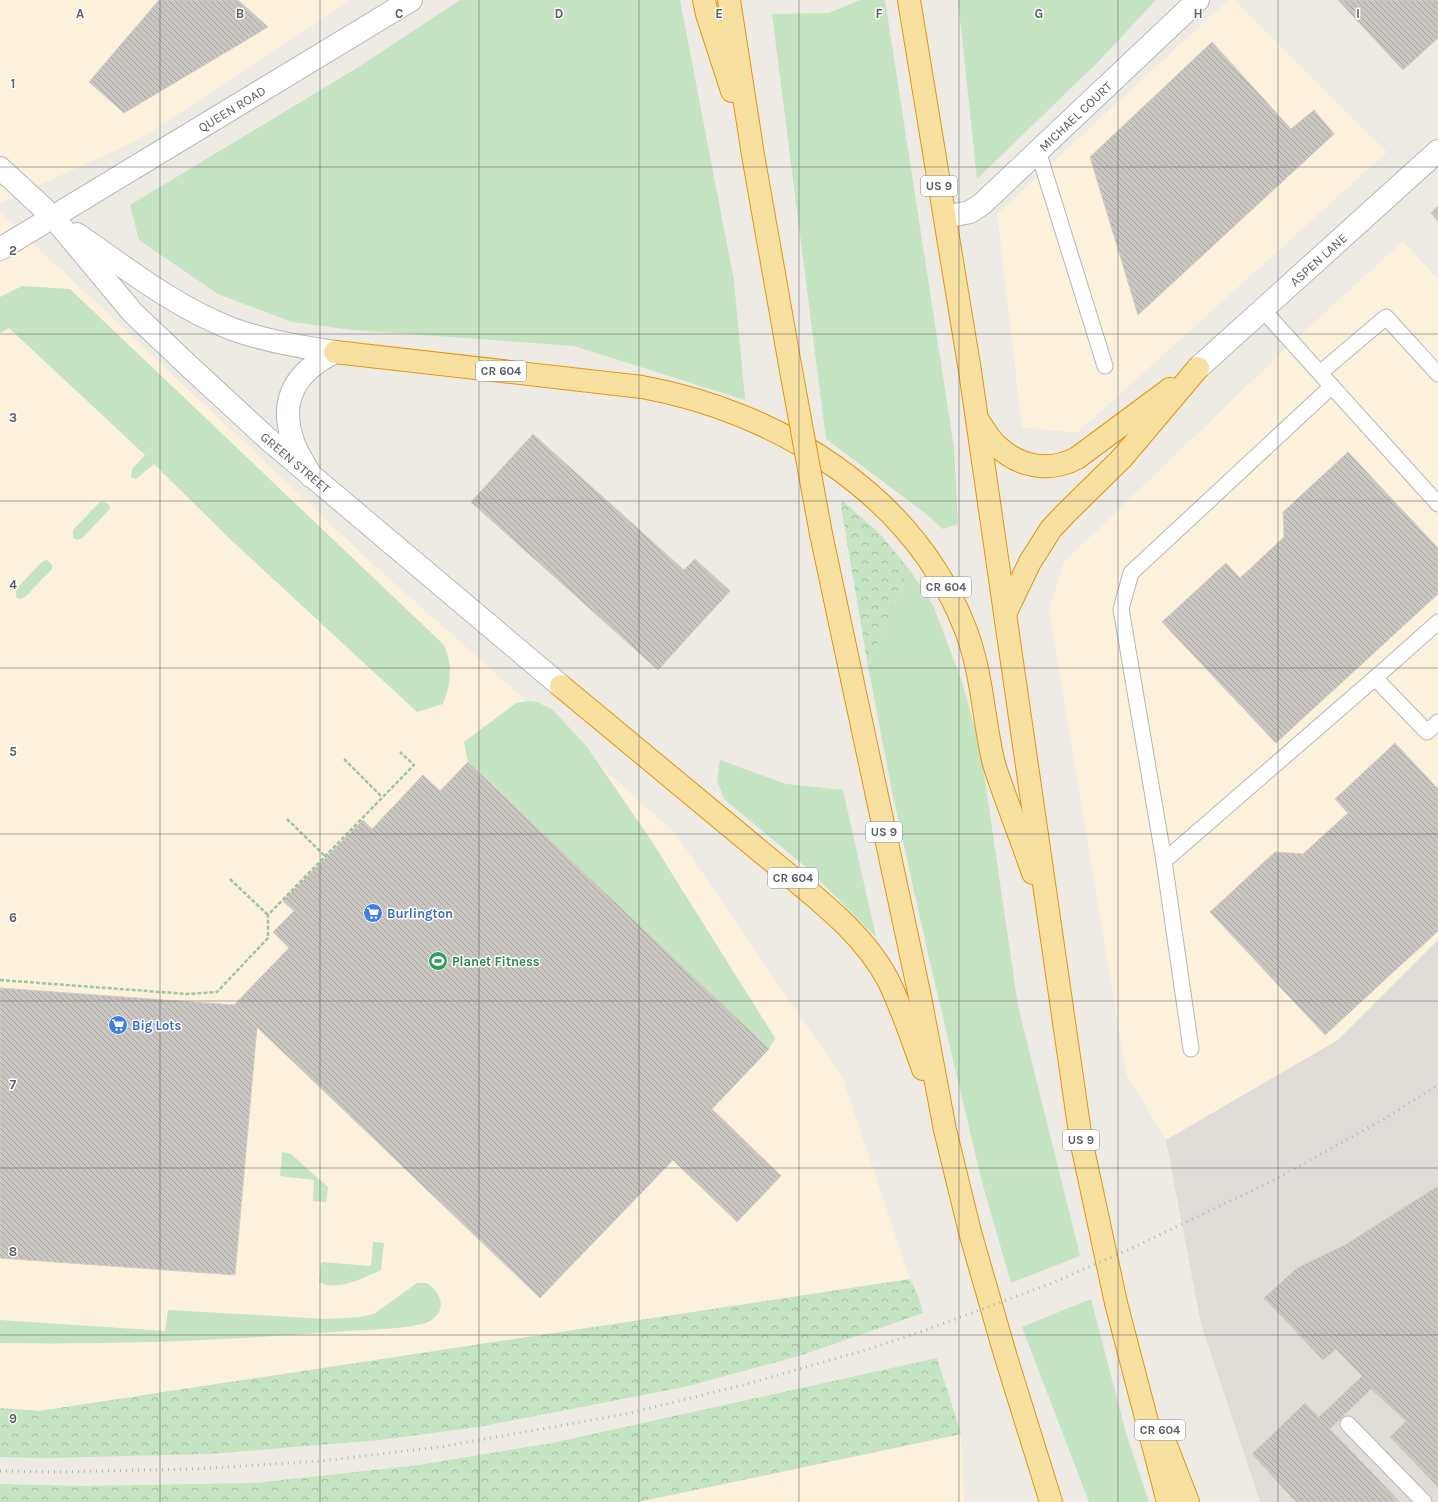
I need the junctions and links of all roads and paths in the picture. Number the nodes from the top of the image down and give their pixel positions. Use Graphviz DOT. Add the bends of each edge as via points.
graph roads {
  1 [pos="411,0"];
  2 [pos="704,0"];
  3 [pos="729,0"];
  4 [pos="909,0"];
  5 [pos="1198,0"];
  6 [pos="1038,151"];
  7 [pos="1438,151"];
  8 [pos="753,155"];
  9 [pos="0,168"];
  10 [pos="53,217"];
  11 [pos="945,217"];
  12 [pos="0,250"];
  13 [pos="1263,310"];
  14 [pos="335,352"];
  15 [pos="1105,366"];
  16 [pos="1198,368"];
  17 [pos="1320,373"];
  18 [pos="1438,374"];
  19 [pos="1332,386"];
  20 [pos="977,418"];
  21 [pos="312,476"];
  22 [pos="1438,504"];
  23 [pos="1005,614"];
  24 [pos="1438,622"];
  25 [pos="1375,678"];
  26 [pos="561,686"];
  27 [pos="1438,722"];
  28 [pos="400,752"];
  29 [pos="344,759"];
  30 [pos="382,797"];
  31 [pos="287,819"];
  32 [pos="326,857"];
  33 [pos="1164,861"];
  34 [pos="230,879"];
  35 [pos="268,915"];
  36 [pos="1049,919"];
  37 [pos="0,980"];
  38 [pos="1191,1049"];
  39 [pos="945,1130"];
  40 [pos="1131,1359"];
  41 [pos="1348,1424"];
  42 [pos="1051,1502"];
  43 [pos="1168,1502"];
  44 [pos="1188,1502"];
  45 [pos="1424,1502"];
  1 -- 10 [label="street, QUEEN ROAD"];
  2 -- 8 [label="highway"];
  3 -- 8 [label="highway, US 9"];
  4 -- 11 [label="highway, US 9"];
  5 -- 6 [label="street, MICHAEL COURT"];
  6 -- 11 [label="street, MICHAEL COURT" via="982,204 970,212"];
  6 -- 15 [label="lane"];
  7 -- 13 [label="street, ASPEN LANE"];
  8 -- 39 [label="highway, US 9, bridge" via="821,534 918,990"];
  9 -- 10 [label="street, GREEN STREET / CR 604"];
  10 -- 12 [label="street, QUEEN ROAD"];
  10 -- 14 [label="street, GREEN STREET / CR 604" via="160,292 204,316 283,344"];
  10 -- 21 [label="street, GREEN STREET / CR 604" via="133,313"];
  11 -- 20 [label="highway, US 9"];
  13 -- 16 [label="street, ASPEN LANE"];
  13 -- 17 [label="lane"];
  14 -- 21 [label="street" via="307,369 293,390 290,402 289,427 292,439"];
  14 -- 36 [label="highway, CR 604" via="642,387 693,398 739,414 790,438 816,453 864,488 909,533 940,576 958,610 980,679 993,761"];
  16 -- 20 [label="highway" via="1066,464 1050,467 1022,463 995,444"];
  16 -- 23 [label="highway" via="1122,458 1051,530 1030,562"];
  17 -- 18 [label="lane" via="1386,317"];
  17 -- 19 [label="lane"];
  19 -- 22 [label="lane"];
  19 -- 33 [label="lane" via="1131,573 1121,609"];
  20 -- 23 [label="highway, US 9"];
  21 -- 26 [label="street, GREEN STREET / CR 604"];
  23 -- 36 [label="highway, US 9"];
  24 -- 25 [label="lane"];
  25 -- 27 [label="lane" via="1426,732"];
  25 -- 33 [label="lane"];
  26 -- 39 [label="highway, CR 604" via="826,906 854,934 874,959 898,1002"];
  28 -- 30 [label="path" via="414,765"];
  29 -- 30 [label="path"];
  30 -- 32 [label="path"];
  31 -- 32 [label="path"];
  32 -- 35 [label="path"];
  33 -- 38 [label="lane"];
  34 -- 35 [label="path"];
  35 -- 37 [label="path" via="268,938 217,992 187,994"];
  36 -- 40 [label="highway, US 9" via="1081,1140"];
  39 -- 42 [label="highway, US 9" via="1004,1354"];
  40 -- 43 [label="highway, US 9"];
  40 -- 44 [label="highway, CR 604"];
  41 -- 45 [label="lane"];
}
